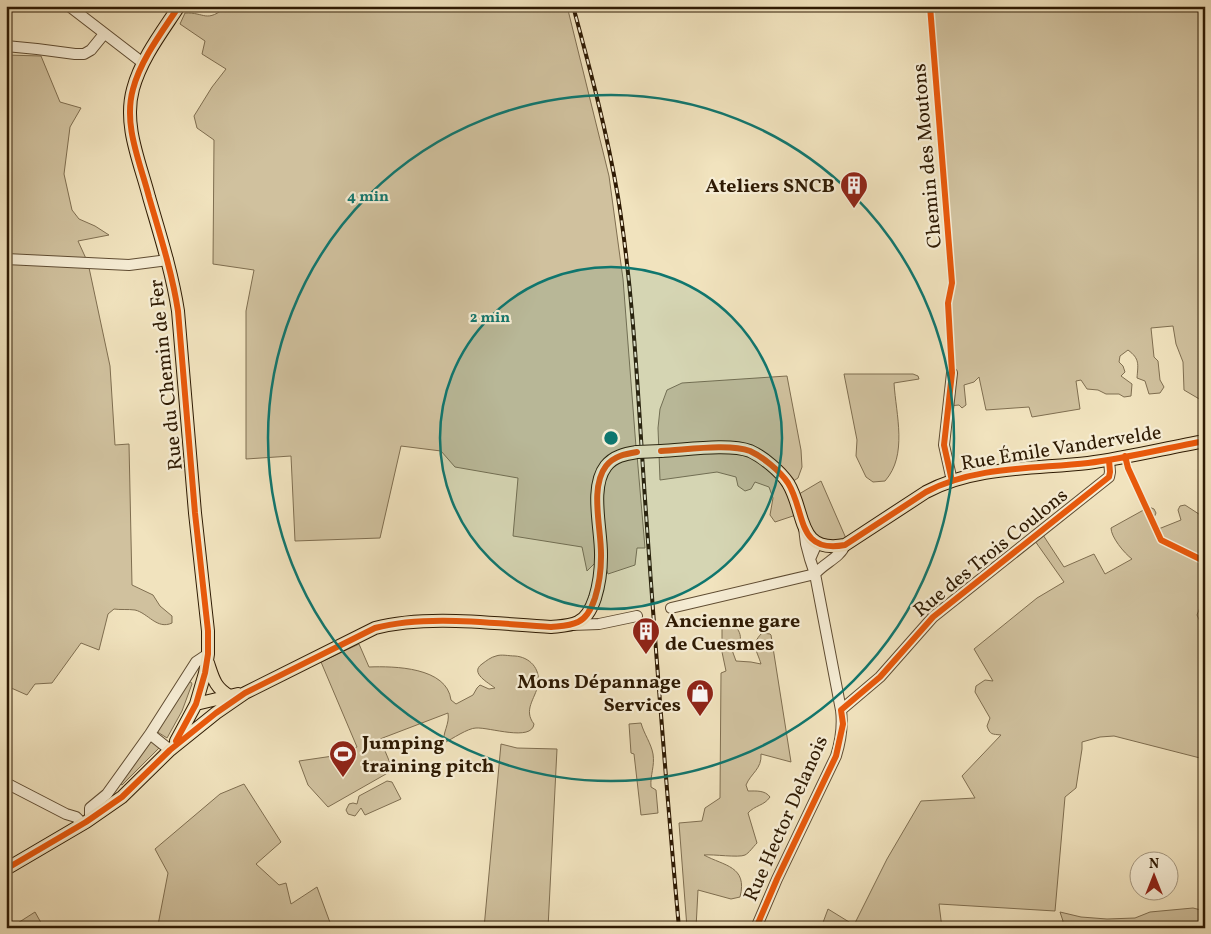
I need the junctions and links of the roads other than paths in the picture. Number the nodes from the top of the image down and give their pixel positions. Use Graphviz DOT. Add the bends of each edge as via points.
graph roads {
  1 [pos="68,6"];
  2 [pos="179,6"];
  3 [pos="104,34"];
  4 [pos="6,46"];
  5 [pos="143,63"];
  6 [pos="6,259"];
  7 [pos="168,260"];
  8 [pos="952,373"];
  9 [pos="1205,441"];
  10 [pos="1109,460"];
  11 [pos="952,481"];
  12 [pos="804,527"];
  13 [pos="820,544"];
  14 [pos="845,545"];
  15 [pos="810,559"];
  16 [pos="822,566"];
  17 [pos="815,574"];
  18 [pos="671,608"];
  19 [pos="637,616"];
  20 [pos="571,625"];
  21 [pos="208,657"];
  22 [pos="244,693"];
  23 [pos="230,696"];
  24 [pos="196,704"];
  25 [pos="841,710"];
  26 [pos="216,713"];
  27 [pos="150,734"];
  28 [pos="170,750"];
  29 [pos="6,783"];
  30 [pos="66,814"];
  31 [pos="87,822"];
  32 [pos="71,832"];
  33 [pos="6,869"];
  34 [pos="756,928"];
  1 -- 3 [label="street"];
  2 -- 5 [label="main road, Rue du Chemin de Fer"];
  3 -- 4 [label="street" via="84,54"];
  3 -- 5 [label="street"];
  5 -- 7 [label="main road, Rue du Chemin de Fer" via="131,98 130,123"];
  6 -- 7 [label="street" via="129,265"];
  7 -- 21 [label="main road, Rue du Chemin de Fer" via="178,311"];
  8 -- 11 [label="street" via="944,446"];
  9 -- 10 [label="main road, Rue Émile Vandervelde"];
  10 -- 11 [label="main road, Rue Émile Vandervelde" via="977,474"];
  10 -- 25 [label="street, Rue des Trois Coulons" via="1109,476 932,617 880,677"];
  11 -- 14 [label="main road, Rue Émile Vandervelde" via="926,492"];
  12 -- 13 [label="main road"];
  12 -- 15 [label="street, Rue Hector Delanois"];
  12 -- 20 [label="main road, bridge" via="781,474 750,452 727,448 623,454 606,467 600,479 601,556 593,605 583,619"];
  13 -- 14 [label="main road" via="832,547"];
  13 -- 15 [label="street"];
  13 -- 16 [label="street"];
  14 -- 16 [label="street, Rue Émile Vandervelde" via="842,552"];
  15 -- 17 [label="street, Rue Hector Delanois"];
  16 -- 17 [label="street, Rue Émile Vandervelde"];
  17 -- 18 [label="street"];
  17 -- 25 [label="street, Rue Hector Delanois"];
  19 -- 20 [label="street" via="599,624"];
  20 -- 22 [label="main road" via="552,627 430,620 390,624 375,628"];
  21 -- 23 [label="main road" via="215,685"];
  21 -- 24 [label="main road, Rue du Chemin de Fer"];
  21 -- 27 [label="street" via="196,662"];
  22 -- 23 [label="main road"];
  22 -- 26 [label="main road"];
  23 -- 24 [label="main road"];
  24 -- 26 [label="main road"];
  24 -- 28 [label="main road, Rue du Chemin de Fer"];
  25 -- 34 [label="street, Rue Hector Delanois" via="843,724 836,756"];
  26 -- 28 [label="main road"];
  27 -- 28 [label="street"];
  27 -- 31 [label="street" via="107,794 90,808"];
  28 -- 31 [label="main road" via="122,797"];
  29 -- 30 [label="street"];
  30 -- 31 [label="street"];
  30 -- 32 [label="street"];
  31 -- 32 [label="main road"];
  32 -- 33 [label="main road"];
}
